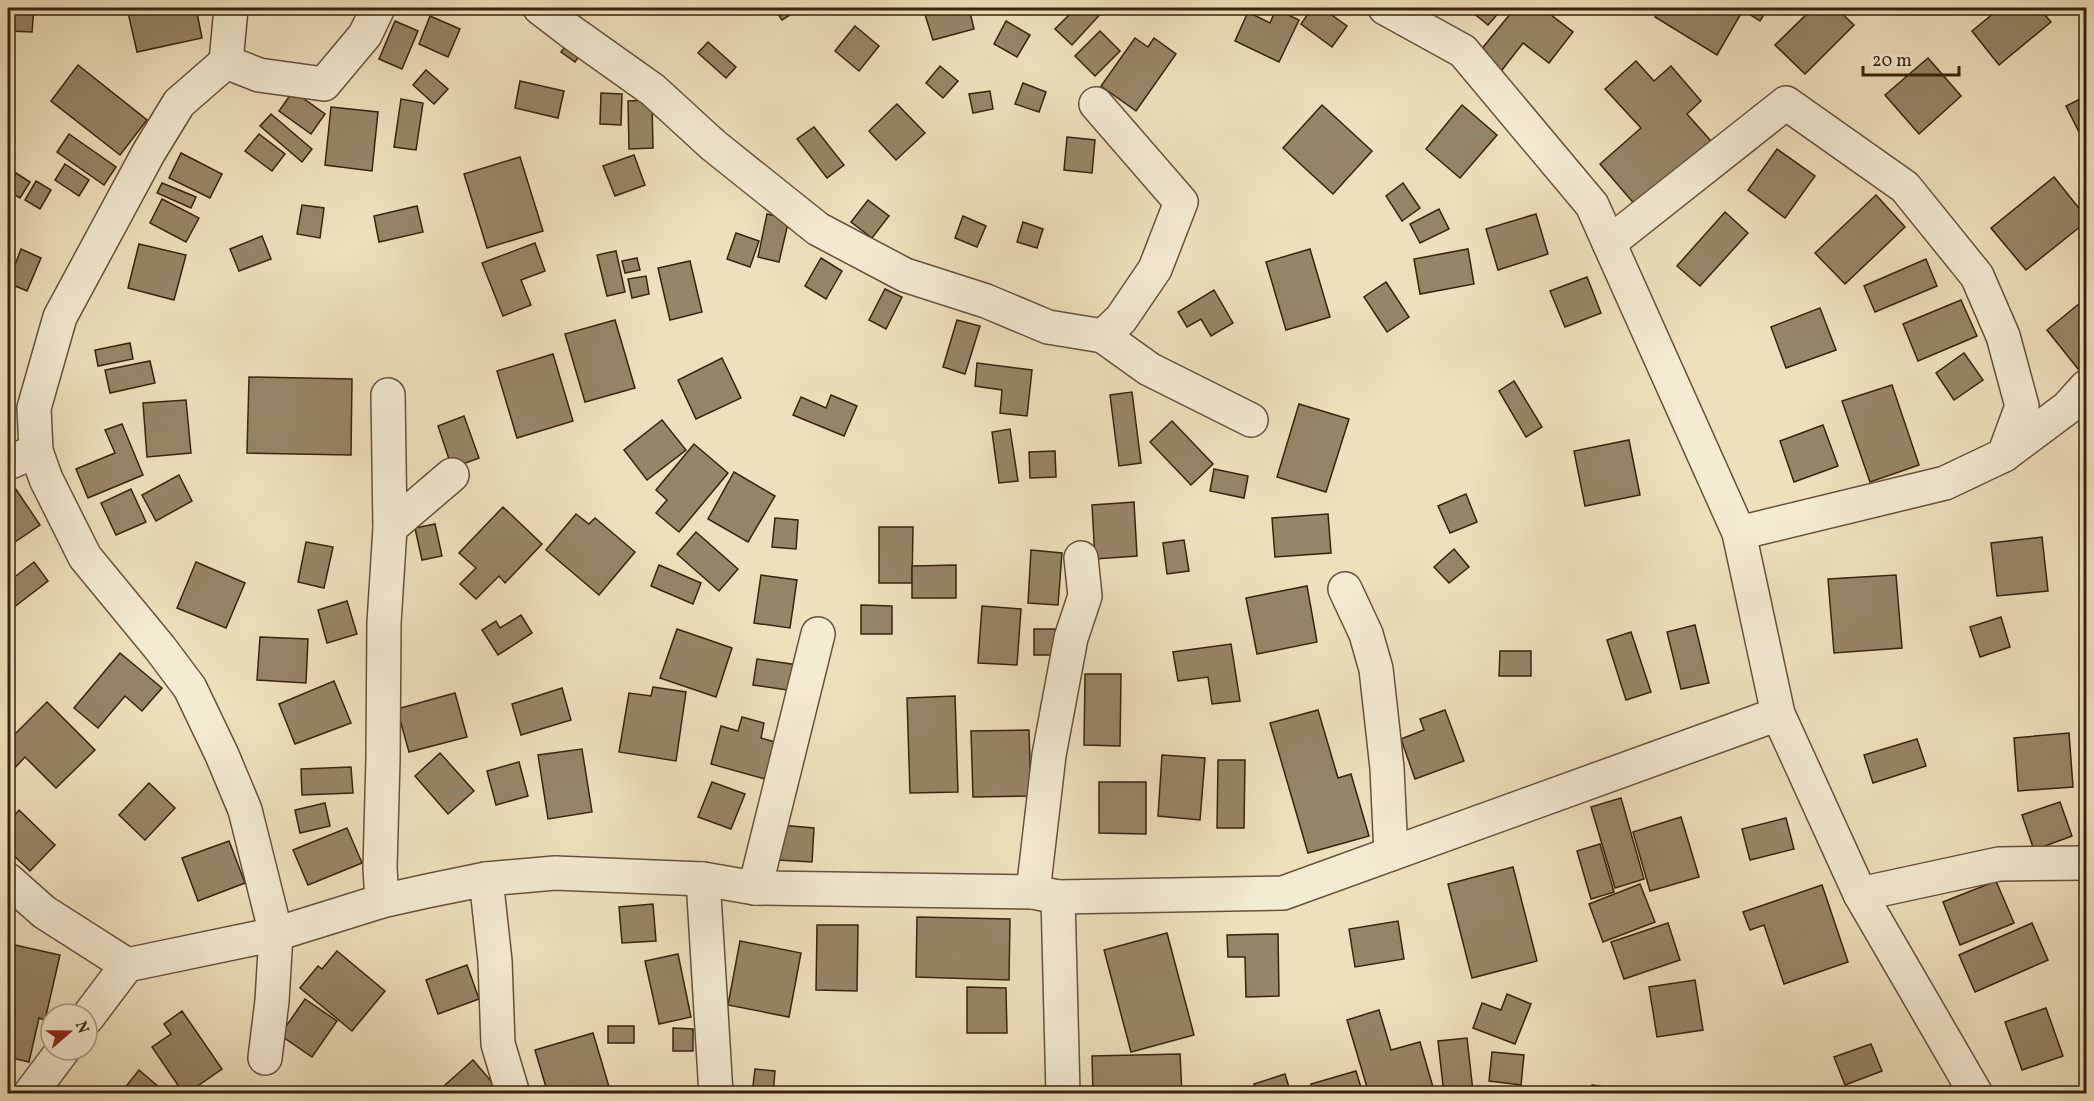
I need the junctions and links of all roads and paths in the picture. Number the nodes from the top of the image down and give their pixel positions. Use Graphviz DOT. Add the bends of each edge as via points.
graph roads {
  1 [pos="231,8"];
  2 [pos="378,8"];
  3 [pos="540,8"];
  4 [pos="1385,8"];
  5 [pos="226,62"];
  6 [pos="1096,104"];
  7 [pos="1609,243"];
  8 [pos="1103,336"];
  9 [pos="2086,387"];
  10 [pos="388,395"];
  11 [pos="1251,420"];
  12 [pos="2004,455"];
  13 [pos="22,457"];
  14 [pos="452,475"];
  15 [pos="390,528"];
  16 [pos="1739,533"];
  17 [pos="1081,558"];
  18 [pos="1345,590"];
  19 [pos="818,634"];
  20 [pos="1778,714"];
  21 [pos="1391,854"];
  22 [pos="2086,863"];
  23 [pos="486,879"];
  24 [pos="703,879"];
  25 [pos="8,880"];
  26 [pos="755,888"];
  27 [pos="1046,894"];
  28 [pos="1860,894"];
  29 [pos="382,901"];
  30 [pos="276,934"];
  31 [pos="127,965"];
  32 [pos="99,1002"];
  33 [pos="266,1058"];
  34 [pos="54,1062"];
  35 [pos="30,1094"];
  36 [pos="513,1094"];
  37 [pos="716,1094"];
  38 [pos="1063,1094"];
  39 [pos="1976,1094"];
  1 -- 5 [label="street"];
  2 -- 5 [label="street" via="365,35 324,84 259,75"];
  3 -- 8 [label="street" via="653,90 713,145 818,229 905,275 986,301 1048,327"];
  4 -- 7 [label="street" via="1463,51 1592,205"];
  5 -- 13 [label="street" via="179,103 60,317"];
  6 -- 8 [label="street" via="1181,202 1155,269 1121,318"];
  7 -- 12 [label="street" via="1786,103 1905,187 1977,276 2003,336 2022,406"];
  7 -- 16 [label="street"];
  8 -- 11 [label="street" via="1149,369"];
  9 -- 12 [label="street" via="2067,408"];
  10 -- 15 [label="street"];
  12 -- 16 [label="street" via="1945,483"];
  13 -- 30 [label="street" via="46,479 85,558 190,688 245,810"];
  14 -- 15 [label="street"];
  15 -- 29 [label="street" via="384,623"];
  16 -- 20 [label="street"];
  17 -- 27 [label="street" via="1085,596 1071,638 1049,755"];
  18 -- 21 [label="street" via="1366,634 1376,669"];
  19 -- 26 [label="street"];
  20 -- 21 [label="street"];
  20 -- 28 [label="street"];
  21 -- 27 [label="street" via="1282,892"];
  22 -- 28 [label="street" via="1999,864"];
  23 -- 24 [label="street" via="555,873"];
  23 -- 29 [label="street"];
  23 -- 36 [label="street" via="495,961 498,1044"];
  24 -- 26 [label="street"];
  24 -- 37 [label="street"];
  25 -- 31 [label="street" via="44,912"];
  26 -- 27 [label="street"];
  27 -- 38 [label="street"];
  28 -- 39 [label="street"];
  29 -- 30 [label="street"];
  30 -- 31 [label="street"];
  30 -- 33 [label="street"];
  31 -- 32 [label="street"];
  34 -- 35 [label="street"];
}
